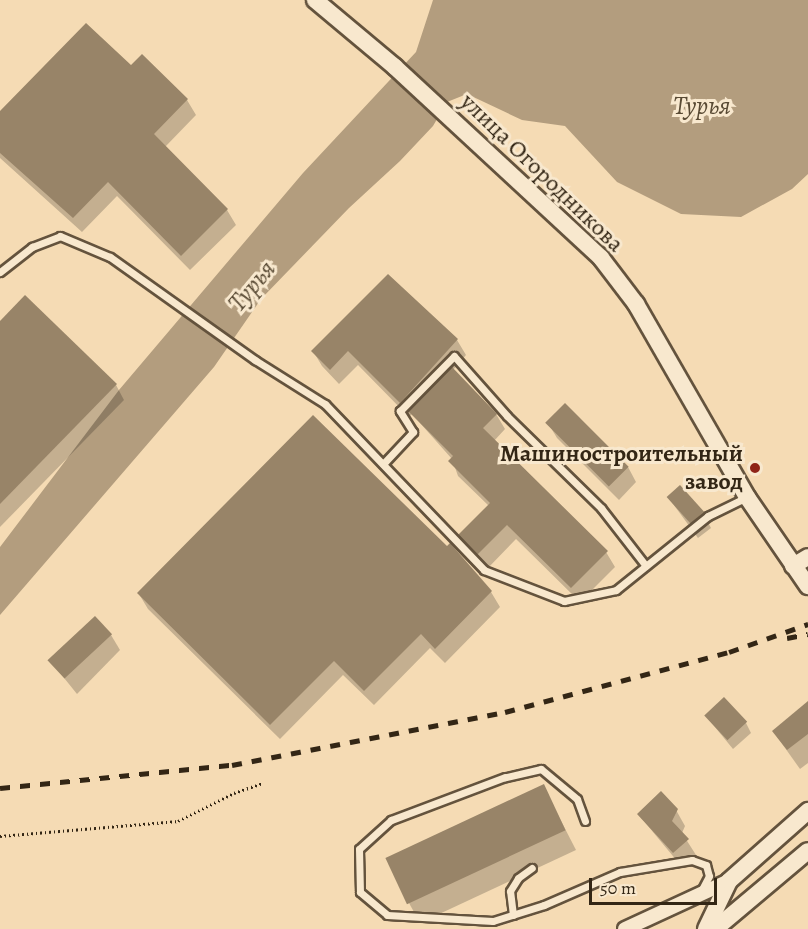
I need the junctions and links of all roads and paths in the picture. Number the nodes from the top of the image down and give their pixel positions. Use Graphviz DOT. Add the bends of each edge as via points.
graph roads {
  1 [pos="315,0"];
  2 [pos="0,272"];
  3 [pos="382,464"];
  4 [pos="747,497"];
  5 [pos="801,561"];
  6 [pos="646,566"];
  7 [pos="808,586"];
  8 [pos="263,783"];
  9 [pos="808,811"];
  10 [pos="585,821"];
  11 [pos="0,836"];
  12 [pos="808,850"];
  13 [pos="532,868"];
  14 [pos="729,881"];
  15 [pos="699,895"];
  16 [pos="513,915"];
  17 [pos="625,929"];
  18 [pos="706,929"];
  19 [pos="715,929"];
  1 -- 4 [label="street, улица Огородникова" via="394,67 601,258 636,304"];
  2 -- 3 [label="lane" via="32,247 60,236 110,257 255,360 325,404"];
  3 -- 6 [label="lane" via="484,570 564,600 616,590"];
  3 -- 6 [label="lane" via="412,432 400,411 454,356 507,416 601,508"];
  4 -- 5 [label="street, улица Огородникова"];
  4 -- 6 [label="lane" via="708,516"];
  5 -- 7 [label="street, улица Огородникова"];
  8 -- 11 [label="path" via="234,792 178,821"];
  9 -- 14 [label="street"];
  10 -- 16 [label="lane" via="577,800 541,769 505,777 390,820 359,849 360,892 387,915 493,921"];
  12 -- 19 [label="street"];
  13 -- 16 [label="lane" via="510,891"];
  14 -- 15 [label="street"];
  14 -- 18 [label="street"];
  15 -- 16 [label="lane" via="709,876 706,865 692,860 673,862 620,872"];
  15 -- 17 [label="street"];
}
